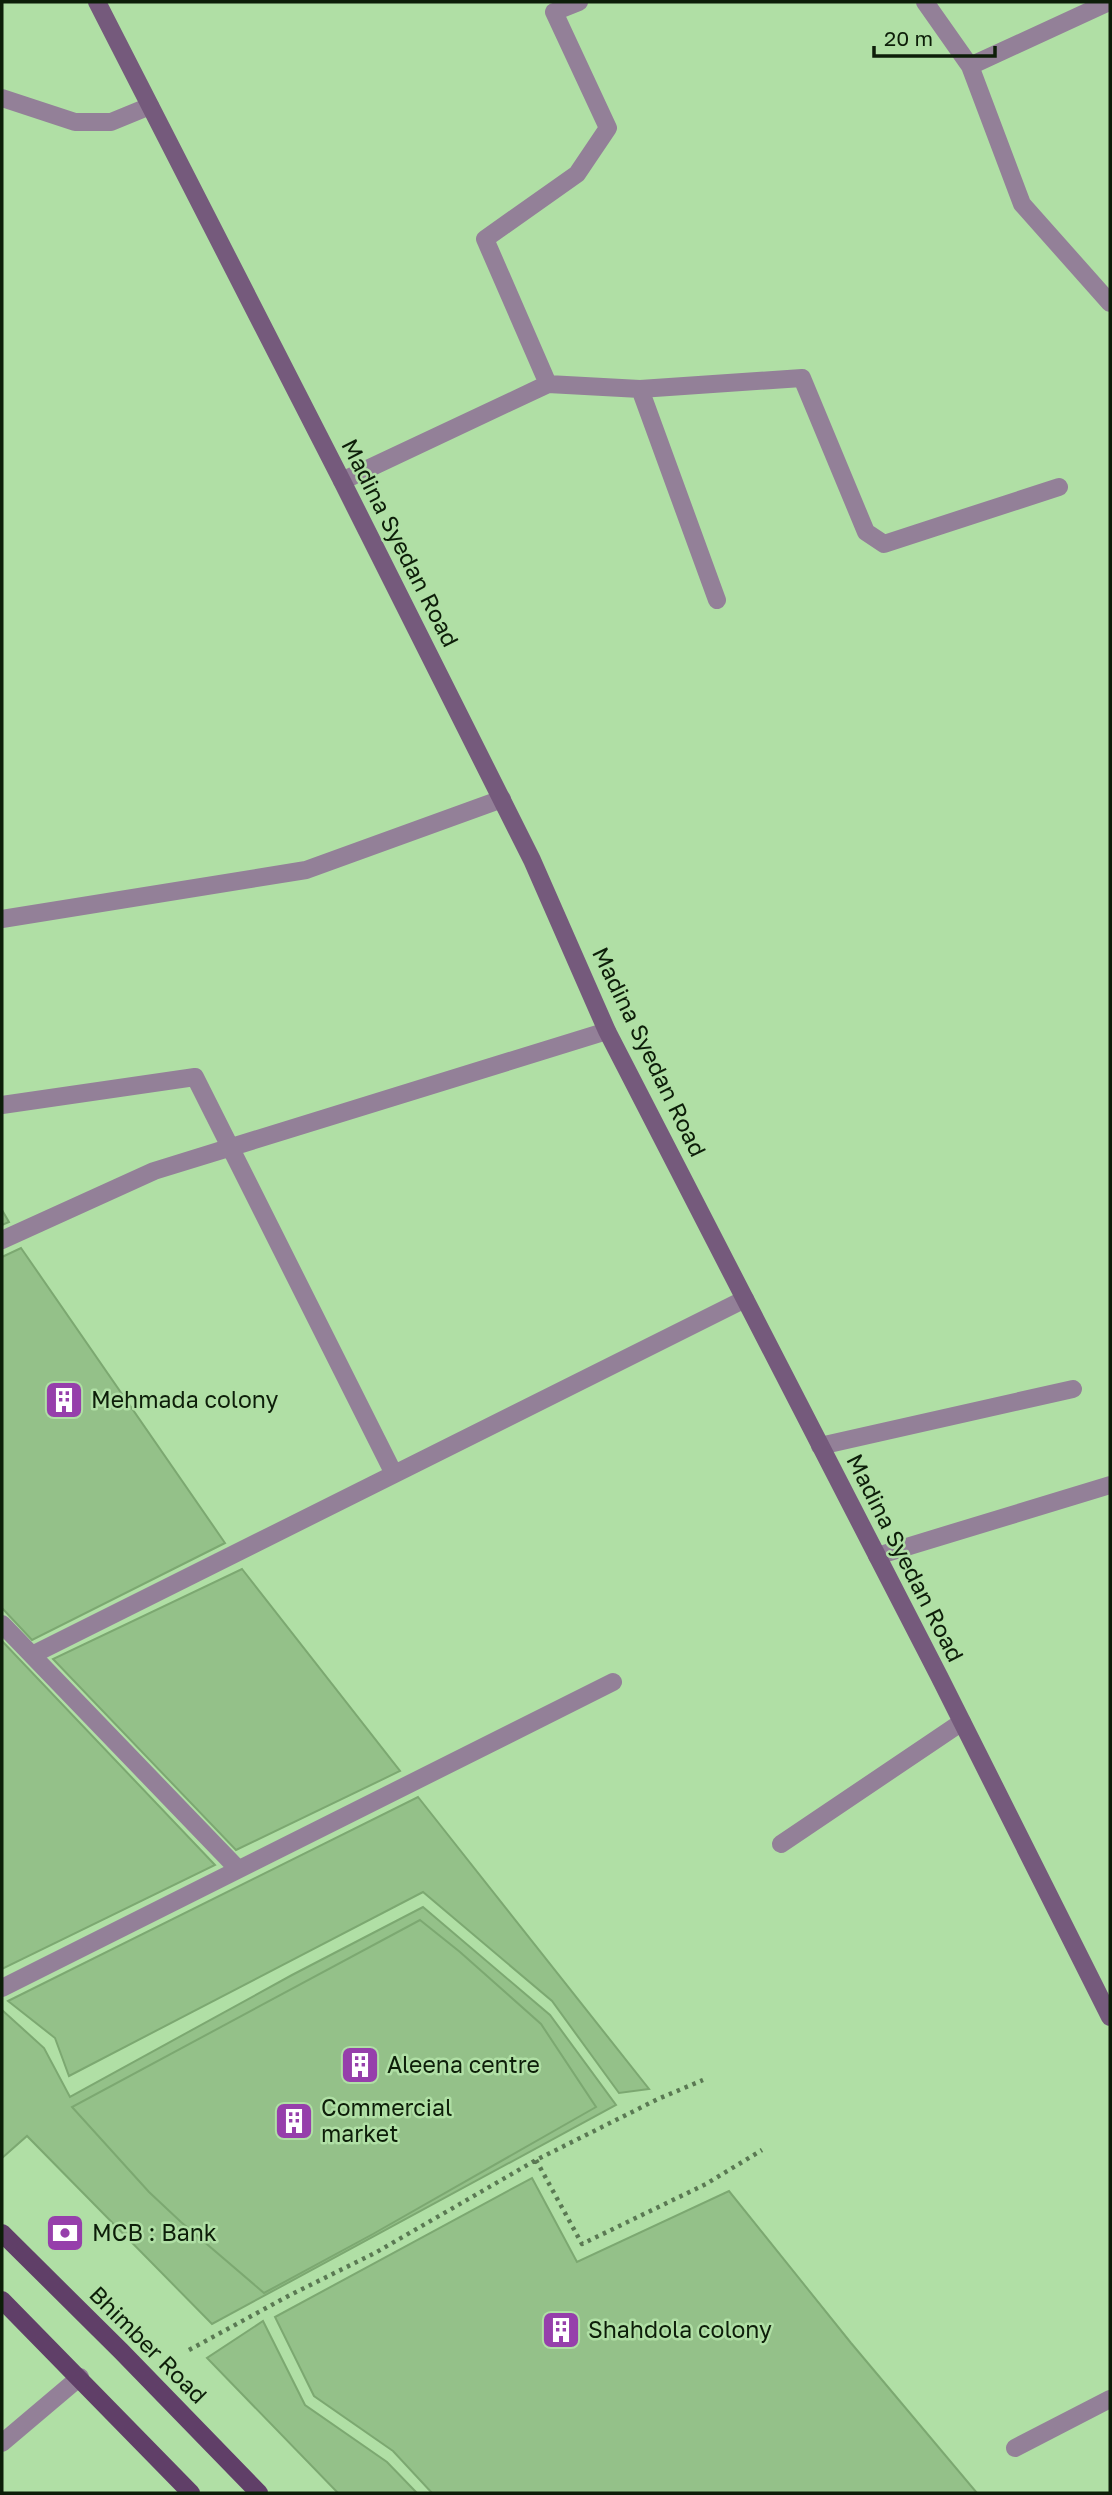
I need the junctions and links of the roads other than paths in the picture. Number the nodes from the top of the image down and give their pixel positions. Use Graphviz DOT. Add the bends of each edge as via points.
graph roads {
  1 [pos="97,2"];
  2 [pos="579,2"];
  3 [pos="925,2"];
  4 [pos="1109,2"];
  5 [pos="970,66"];
  6 [pos="2,98"];
  7 [pos="150,106"];
  8 [pos="1110,303"];
  9 [pos="548,384"];
  10 [pos="640,389"];
  11 [pos="342,481"];
  12 [pos="1059,487"];
  13 [pos="717,600"];
  14 [pos="502,799"];
  15 [pos="2,919"];
  16 [pos="607,1031"];
  17 [pos="2,1105"];
  18 [pos="229,1148"];
  19 [pos="2,1240"];
  20 [pos="745,1298"];
  21 [pos="1073,1389"];
  22 [pos="820,1446"];
  23 [pos="394,1474"];
  24 [pos="1110,1485"];
  25 [pos="877,1556"];
  26 [pos="2,1624"];
  27 [pos="32,1655"];
  28 [pos="613,1682"];
  29 [pos="962,1722"];
  30 [pos="781,1844"];
  31 [pos="238,1869"];
  32 [pos="2,1988"];
  33 [pos="1110,2014"];
  34 [pos="2,2233"];
  35 [pos="2,2300"];
  36 [pos="80,2377"];
  37 [pos="1110,2399"];
  38 [pos="2,2443"];
  39 [pos="1016,2448"];
  40 [pos="191,2493"];
  41 [pos="259,2493"];
  1 -- 7 [label="main road, Madina Syedan Road"];
  2 -- 9 [label="street" via="554,12 608,128 577,174 485,239"];
  3 -- 5 [label="street"];
  4 -- 5 [label="street"];
  5 -- 8 [label="street" via="1022,204"];
  6 -- 7 [label="street" via="75,122 111,122"];
  7 -- 11 [label="main road, Madina Syedan Road"];
  9 -- 10 [label="street"];
  9 -- 11 [label="street"];
  10 -- 12 [label="street" via="803,378 866,532 884,544"];
  10 -- 13 [label="street"];
  11 -- 14 [label="main road, Madina Syedan Road"];
  14 -- 15 [label="street" via="306,870"];
  14 -- 16 [label="main road, Madina Syedan Road"];
  16 -- 18 [label="street"];
  16 -- 20 [label="main road, Madina Syedan Road"];
  17 -- 18 [label="street" via="195,1077"];
  18 -- 19 [label="street" via="154,1171"];
  18 -- 23 [label="street"];
  20 -- 22 [label="main road, Madina Syedan Road"];
  20 -- 23 [label="street"];
  21 -- 22 [label="street"];
  22 -- 25 [label="main road, Madina Syedan Road"];
  23 -- 27 [label="street"];
  24 -- 25 [label="street"];
  25 -- 29 [label="main road, Madina Syedan Road"];
  26 -- 27 [label="street"];
  27 -- 31 [label="street"];
  28 -- 31 [label="street"];
  29 -- 30 [label="street"];
  29 -- 33 [label="main road, Madina Syedan Road"];
  31 -- 32 [label="street"];
  34 -- 41 [label="main road, Bhimber Road"];
  35 -- 36 [label="main road"];
  36 -- 38 [label="street"];
  36 -- 40 [label="main road"];
  37 -- 39 [label="street"];
}
